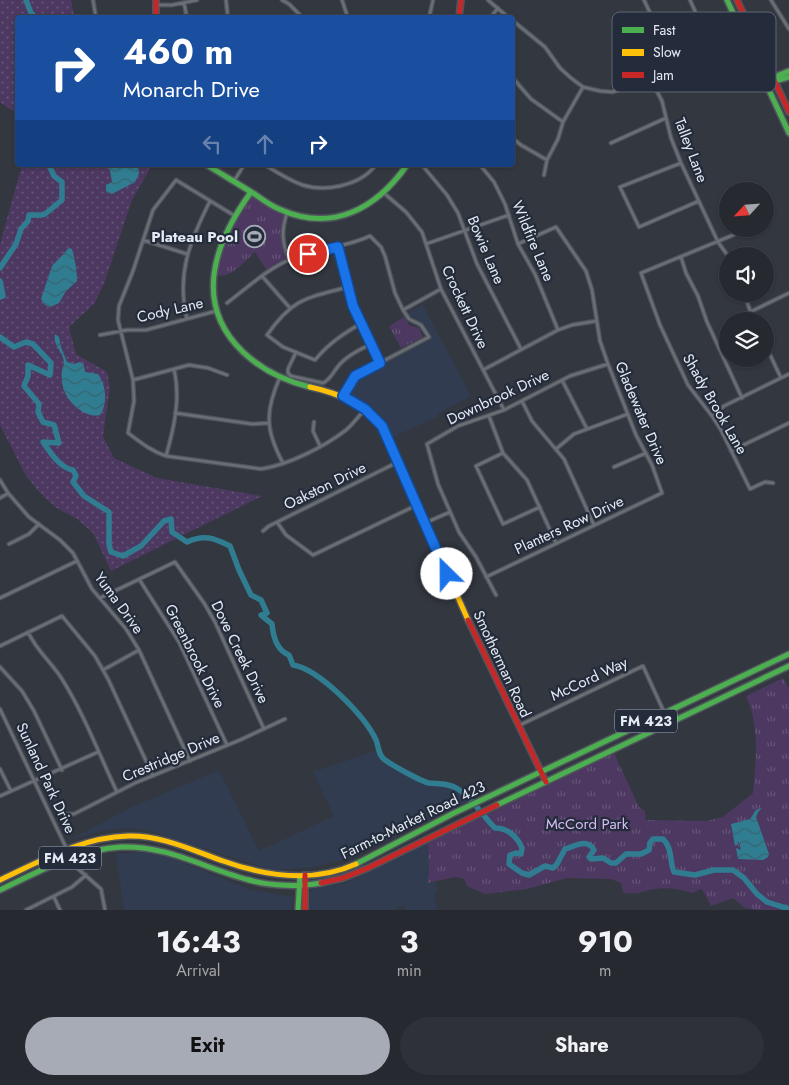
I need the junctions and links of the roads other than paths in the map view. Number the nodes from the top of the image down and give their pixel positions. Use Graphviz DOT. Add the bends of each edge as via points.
graph roads {
  1 [pos="93,0"];
  2 [pos="197,0"];
  3 [pos="226,0"];
  4 [pos="282,0"];
  5 [pos="342,0"];
  6 [pos="432,0"];
  7 [pos="461,0"];
  8 [pos="488,0"];
  9 [pos="644,0"];
  10 [pos="690,0"];
  11 [pos="726,0"];
  12 [pos="737,0"];
  13 [pos="771,0"];
  14 [pos="156,3"];
  15 [pos="184,3"];
  16 [pos="498,8"];
  17 [pos="650,12"];
  18 [pos="695,12"];
  19 [pos="732,12"];
  20 [pos="742,12"];
  21 [pos="96,15"];
  22 [pos="186,15"];
  23 [pos="228,15"];
  24 [pos="300,15"];
  25 [pos="347,15"];
  26 [pos="430,15"];
  27 [pos="459,15"];
  28 [pos="492,15"];
  29 [pos="506,15"];
  30 [pos="515,22"];
  31 [pos="789,29"];
  32 [pos="789,71"];
  33 [pos="789,77"];
  34 [pos="776,79"];
  35 [pos="515,80"];
  36 [pos="776,81"];
  37 [pos="776,85"];
  38 [pos="582,87"];
  39 [pos="612,92"];
  40 [pos="657,92"];
  41 [pos="769,92"];
  42 [pos="789,112"];
  43 [pos="666,118"];
  44 [pos="563,122"];
  45 [pos="789,133"];
  46 [pos="515,140"];
  47 [pos="611,143"];
  48 [pos="547,160"];
  49 [pos="681,163"];
  50 [pos="210,167"];
  51 [pos="243,167"];
  52 [pos="268,167"];
  53 [pos="374,167"];
  54 [pos="406,167"];
  55 [pos="424,167"];
  56 [pos="481,167"];
  57 [pos="544,174"];
  58 [pos="234,181"];
  59 [pos="251,192"];
  60 [pos="384,194"];
  61 [pos="210,201"];
  62 [pos="699,201"];
  63 [pos="287,213"];
  64 [pos="509,215"];
  65 [pos="236,216"];
  66 [pos="465,231"];
  67 [pos="727,238"];
  68 [pos="143,240"];
  69 [pos="718,242"];
  70 [pos="426,244"];
  71 [pos="518,244"];
  72 [pos="338,247"];
  73 [pos="722,247"];
  74 [pos="187,254"];
  75 [pos="681,257"];
  76 [pos="290,260"];
  77 [pos="262,276"];
  78 [pos="348,287"];
  79 [pos="441,289"];
  80 [pos="789,293"];
  81 [pos="747,302"];
  82 [pos="227,303"];
  83 [pos="290,308"];
  84 [pos="402,310"];
  85 [pos="216,311"];
  86 [pos="750,312"];
  87 [pos="187,319"];
  88 [pos="596,321"];
  89 [pos="360,324"];
  90 [pos="558,330"];
  91 [pos="120,331"];
  92 [pos="100,335"];
  93 [pos="371,344"];
  94 [pos="521,348"];
  95 [pos="296,352"];
  96 [pos="380,363"];
  97 [pos="774,363"];
  98 [pos="608,364"];
  99 [pos="174,370"];
  100 [pos="483,370"];
  101 [pos="227,374"];
  102 [pos="789,374"];
  103 [pos="280,377"];
  104 [pos="781,378"];
  105 [pos="133,380"];
  106 [pos="562,380"];
  107 [pos="343,396"];
  108 [pos="742,398"];
  109 [pos="522,401"];
  110 [pos="365,409"];
  111 [pos="504,410"];
  112 [pos="176,413"];
  113 [pos="628,414"];
  114 [pos="489,416"];
  115 [pos="712,416"];
  116 [pos="269,422"];
  117 [pos="314,422"];
  118 [pos="789,423"];
  119 [pos="587,429"];
  120 [pos="320,446"];
  121 [pos="556,449"];
  122 [pos="731,452"];
  123 [pos="503,453"];
  124 [pos="646,453"];
  125 [pos="166,456"];
  126 [pos="398,462"];
  127 [pos="283,464"];
  128 [pos="614,467"];
  129 [pos="0,480"];
  130 [pos="773,483"];
  131 [pos="8,493"];
  132 [pos="662,493"];
  133 [pos="0,498"];
  134 [pos="417,505"];
  135 [pos="540,507"];
  136 [pos="450,512"];
  137 [pos="277,522"];
  138 [pos="425,523"];
  139 [pos="39,524"];
  140 [pos="594,525"];
  141 [pos="263,531"];
  142 [pos="556,543"];
  143 [pos="9,544"];
  144 [pos="77,561"];
  145 [pos="486,577"];
  146 [pos="140,579"];
  147 [pos="496,595"];
  148 [pos="0,598"];
  149 [pos="100,598"];
  150 [pos="28,632"];
  151 [pos="0,646"];
  152 [pos="139,650"];
  153 [pos="789,654"];
  154 [pos="789,666"];
  155 [pos="0,667"];
  156 [pos="103,670"];
  157 [pos="0,709"];
  158 [pos="664,713"];
  159 [pos="285,719"];
  160 [pos="669,723"];
  161 [pos="518,726"];
  162 [pos="264,729"];
  163 [pos="227,746"];
  164 [pos="98,752"];
  165 [pos="190,761"];
  166 [pos="0,769"];
  167 [pos="62,770"];
  168 [pos="541,772"];
  169 [pos="153,776"];
  170 [pos="35,780"];
  171 [pos="546,782"];
  172 [pos="11,791"];
  173 [pos="117,792"];
  174 [pos="0,796"];
  175 [pos="66,814"];
  176 [pos="411,835"];
  177 [pos="415,844"];
  178 [pos="187,848"];
  179 [pos="66,849"];
  180 [pos="184,856"];
  181 [pos="71,858"];
  182 [pos="86,875"];
  183 [pos="302,875"];
  184 [pos="0,880"];
  185 [pos="303,885"];
  186 [pos="0,890"];
  187 [pos="54,897"];
  188 [pos="26,910"];
  189 [pos="60,910"];
  190 [pos="104,910"];
  191 [pos="298,910"];
  192 [pos="305,910"];
  1 -- 21 [label="street"];
  2 -- 15 [label="street"];
  3 -- 23 [label="street"];
  4 -- 24 [label="street"];
  5 -- 25 [label="street"];
  6 -- 26 [label="street"];
  7 -- 27 [label="main road"];
  8 -- 16 [label="street"];
  9 -- 17 [label="street"];
  10 -- 18 [label="street"];
  11 -- 19 [label="main road"];
  12 -- 20 [label="main road"];
  13 -- 31 [label="street"];
  14 -- 15 [label="street"];
  15 -- 22 [label="street"];
  16 -- 28 [label="street"];
  16 -- 29 [label="street"];
  30 -- 38 [label="street" via="546,46 565,73"];
  32 -- 34 [label="main road"];
  33 -- 36 [label="main road"];
  35 -- 44 [label="street" via="531,99"];
  37 -- 42 [label="main road"];
  38 -- 39 [label="street"];
  38 -- 44 [label="street"];
  40 -- 43 [label="street, Talley Lane"];
  41 -- 45 [label="main road"];
  43 -- 47 [label="street"];
  43 -- 49 [label="street, Talley Lane"];
  44 -- 48 [label="street"];
  46 -- 48 [label="street"];
  48 -- 57 [label="street"];
  49 -- 62 [label="street, Talley Lane"];
  49 -- 62 [label="street" via="620,187 639,227"];
  50 -- 58 [label="main road"];
  51 -- 58 [label="street"];
  52 -- 53 [label="street" via="298,184 330,188 361,180"];
  54 -- 60 [label="main road"];
  55 -- 66 [label="street, Bowie Lane" via="447,195"];
  56 -- 64 [label="street, Wildfire Lane" via="496,187"];
  58 -- 59 [label="main road"];
  59 -- 63 [label="main road"];
  59 -- 65 [label="main road, Smotherman Road"];
  60 -- 63 [label="main road" via="358,211 341,217 311,218"];
  60 -- 70 [label="street, Crockett Drive" via="412,218"];
  61 -- 65 [label="street"];
  61 -- 68 [label="street" via="176,180 153,210"];
  61 -- 74 [label="street"];
  62 -- 69 [label="street, Talley Lane"];
  63 -- 76 [label="street" via="282,237"];
  64 -- 66 [label="street"];
  64 -- 71 [label="street, Wildfire Lane"];
  65 -- 85 [label="main road, Smotherman Road" via="228,228 214,274 212,294"];
  66 -- 70 [label="street"];
  66 -- 94 [label="street, Bowie Lane" via="477,264"];
  67 -- 69 [label="street"];
  68 -- 74 [label="street"];
  68 -- 91 [label="street" via="119,306"];
  69 -- 73 [label="street, Talley Lane"];
  69 -- 75 [label="street"];
  70 -- 79 [label="street, Crockett Drive"];
  71 -- 88 [label="street, Gladewater Drive" via="556,227 586,271"];
  71 -- 90 [label="street, Wildfire Lane" via="535,274"];
  72 -- 76 [label="street"];
  72 -- 78 [label="street"];
  72 -- 84 [label="street" via="370,236 385,256"];
  74 -- 87 [label="street" via="183,296"];
  75 -- 108 [label="street"];
  75 -- 115 [label="street, Shady Brook Lane" via="641,273 660,325 688,385"];
  76 -- 77 [label="street"];
  77 -- 82 [label="street"];
  77 -- 83 [label="street"];
  78 -- 83 [label="street" via="306,298"];
  78 -- 89 [label="street"];
  79 -- 84 [label="street"];
  79 -- 100 [label="street, Crockett Drive"];
  80 -- 86 [label="street"];
  81 -- 86 [label="street"];
  83 -- 95 [label="street" via="267,335"];
  84 -- 96 [label="street" via="409,319 422,325 429,338"];
  85 -- 87 [label="street, Cody Lane"];
  85 -- 103 [label="main road, Smotherman Road" via="221,326 236,347"];
  87 -- 91 [label="street, Cody Lane" via="146,330"];
  88 -- 90 [label="street" via="572,324"];
  88 -- 98 [label="street, Gladewater Drive"];
  89 -- 93 [label="street"];
  89 -- 95 [label="street" via="324,348 314,360"];
  90 -- 94 [label="street"];
  91 -- 92 [label="street, Cody Lane"];
  91 -- 105 [label="street"];
  93 -- 95 [label="street" via="347,357 323,383 288,373"];
  93 -- 96 [label="street"];
  94 -- 100 [label="street"];
  96 -- 107 [label="street" via="355,376"];
  97 -- 104 [label="street"];
  98 -- 106 [label="street, Downbrook Drive"];
  98 -- 113 [label="street, Gladewater Drive"];
  99 -- 101 [label="street" via="189,365"];
  99 -- 105 [label="street"];
  99 -- 112 [label="street" via="178,390"];
  100 -- 111 [label="street, Crockett Drive"];
  102 -- 104 [label="street"];
  103 -- 107 [label="main road, Smotherman Road"];
  103 -- 116 [label="street" via="271,397"];
  104 -- 108 [label="street"];
  105 -- 125 [label="street" via="134,401 128,433 156,453"];
  106 -- 109 [label="street, Downbrook Drive"];
  106 -- 119 [label="street"];
  107 -- 110 [label="main road, Smotherman Road"];
  108 -- 115 [label="street"];
  109 -- 111 [label="street, Downbrook Drive"];
  109 -- 121 [label="street" via="532,421"];
  110 -- 120 [label="street" via="347,428"];
  110 -- 126 [label="main road, Smotherman Road" via="382,426"];
  111 -- 114 [label="street, Downbrook Drive"];
  112 -- 116 [label="street" via="252,424"];
  112 -- 125 [label="street"];
  113 -- 119 [label="street"];
  113 -- 124 [label="street, Gladewater Drive"];
  114 -- 123 [label="street"];
  114 -- 136 [label="street, Downbrook Drive" via="458,426 427,444"];
  115 -- 122 [label="street, Shady Brook Lane"];
  116 -- 127 [label="street"];
  117 -- 120 [label="street" via="313,431"];
  118 -- 122 [label="street"];
  119 -- 121 [label="street"];
  120 -- 127 [label="street"];
  121 -- 140 [label="street" via="564,459"];
  122 -- 130 [label="street, Shady Brook Lane" via="750,490 765,482"];
  123 -- 135 [label="street" via="527,480"];
  123 -- 135 [label="street" via="476,466 503,524"];
  124 -- 128 [label="street"];
  124 -- 132 [label="street, Gladewater Drive"];
  125 -- 127 [label="street" via="261,469"];
  126 -- 134 [label="main road, Smotherman Road"];
  126 -- 137 [label="street, Oakston Drive"];
  129 -- 131 [label="street, Yuma Drive"];
  131 -- 133 [label="street"];
  131 -- 139 [label="street, Yuma Drive"];
  132 -- 140 [label="street, Planters Row Drive"];
  134 -- 137 [label="street" via="313,555 286,535"];
  134 -- 138 [label="main road, Smotherman Road"];
  135 -- 142 [label="street"];
  136 -- 138 [label="street"];
  136 -- 145 [label="street" via="458,532"];
  137 -- 141 [label="street, Oakston Drive"];
  138 -- 161 [label="main road, Smotherman Road"];
  139 -- 143 [label="street" via="30,534"];
  139 -- 144 [label="street, Yuma Drive" via="73,553"];
  140 -- 142 [label="street, Planters Row Drive"];
  142 -- 145 [label="street, Planters Row Drive"];
  144 -- 148 [label="street"];
  144 -- 149 [label="street, Yuma Drive"];
  145 -- 147 [label="street"];
  146 -- 149 [label="street"];
  146 -- 162 [label="street, Dove Creek Drive" via="175,562 204,603"];
  146 -- 163 [label="street, Greenbrook Drive" via="179,642"];
  149 -- 152 [label="street, Yuma Drive"];
  150 -- 151 [label="street"];
  150 -- 156 [label="street" via="62,616"];
  150 -- 164 [label="street" via="33,644 62,680"];
  152 -- 156 [label="street"];
  152 -- 165 [label="street, Yuma Drive"];
  153 -- 158 [label="main road, Farm-to-Market Road 423 / FM 423"];
  154 -- 160 [label="main road, Farm-to-Market Road 423 / FM 423"];
  155 -- 167 [label="street" via="22,691"];
  156 -- 169 [label="street"];
  157 -- 170 [label="street, Sunland Park Drive"];
  158 -- 160 [label="street"];
  158 -- 161 [label="street, McCord Way" via="643,666"];
  158 -- 168 [label="main road, Farm-to-Market Road 423 / FM 423"];
  159 -- 162 [label="street, Crestridge Drive"];
  160 -- 171 [label="main road, Farm-to-Market Road 423 / FM 423"];
  161 -- 168 [label="main road, Smotherman Road"];
  162 -- 163 [label="street, Crestridge Drive"];
  163 -- 165 [label="street, Crestridge Drive"];
  164 -- 167 [label="street"];
  164 -- 173 [label="street"];
  165 -- 169 [label="street, Crestridge Drive"];
  166 -- 172 [label="street"];
  167 -- 170 [label="street"];
  168 -- 171 [label="main road, Smotherman Road"];
  168 -- 176 [label="main road, Farm-to-Market Road 423 / FM 423"];
  169 -- 173 [label="street, Crestridge Drive"];
  170 -- 172 [label="street"];
  170 -- 179 [label="street, Sunland Park Drive"];
  171 -- 177 [label="main road, Farm-to-Market Road 423 / FM 423"];
  172 -- 174 [label="street"];
  173 -- 175 [label="street, Crestridge Drive" via="74,814"];
  176 -- 177 [label="main road"];
  176 -- 183 [label="main road, Farm-to-Market Road 423 / FM 423" via="346,868"];
  177 -- 185 [label="main road, Farm-to-Market Road 423 / FM 423" via="356,874"];
  178 -- 179 [label="main road, Farm-to-Market Road 423 / FM 423" via="167,841 130,836 100,839"];
  178 -- 180 [label="main road"];
  178 -- 183 [label="main road, Farm-to-Market Road 423 / FM 423" via="256,871"];
  179 -- 181 [label="street, Sunland Park Drive"];
  179 -- 184 [label="main road, Farm-to-Market Road 423 / FM 423"];
  180 -- 181 [label="main road, Farm-to-Market Road 423 / FM 423" via="146,847 121,847"];
  180 -- 185 [label="main road, Farm-to-Market Road 423 / FM 423" via="254,881"];
  181 -- 182 [label="street, Sunland Park Drive"];
  181 -- 186 [label="main road, Farm-to-Market Road 423 / FM 423"];
  182 -- 187 [label="street"];
  182 -- 190 [label="street, Sunland Park Drive" via="101,889"];
  183 -- 185 [label="main road"];
  185 -- 191 [label="main road"];
  185 -- 192 [label="main road"];
  187 -- 188 [label="street"];
  187 -- 189 [label="street"];
}
